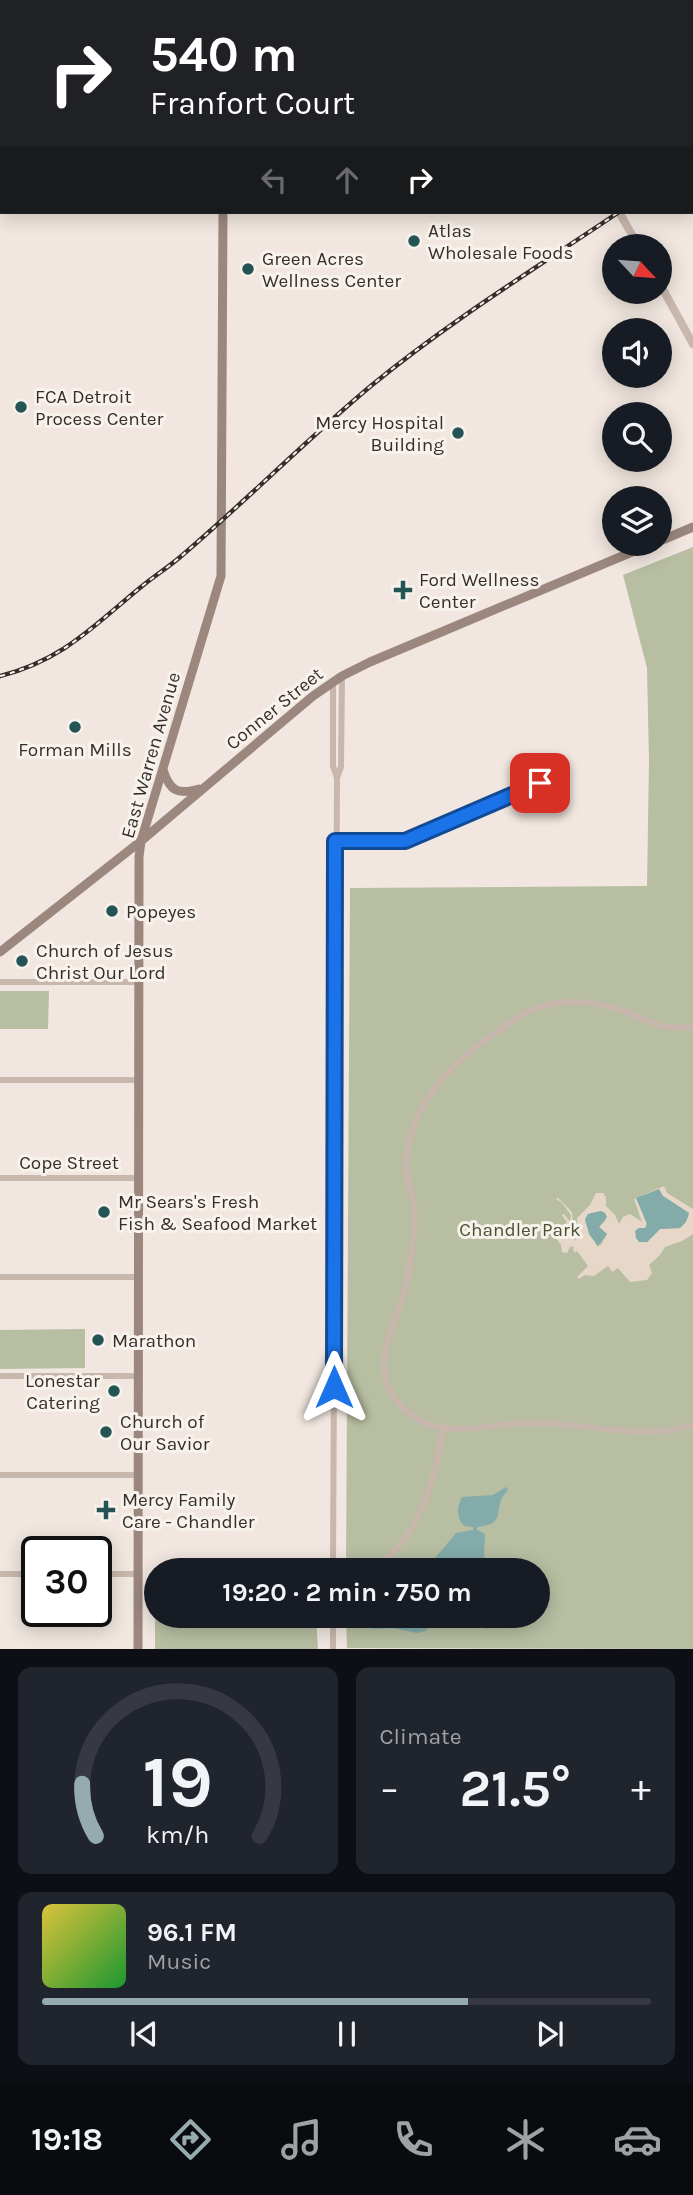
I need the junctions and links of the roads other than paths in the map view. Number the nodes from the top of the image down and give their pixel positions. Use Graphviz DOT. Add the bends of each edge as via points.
graph roads {
  1 [pos="222,214"];
  2 [pos="620,214"];
  3 [pos="632,234"];
  4 [pos="671,304"];
  5 [pos="693,344"];
  6 [pos="693,527"];
  7 [pos="672,536"];
  8 [pos="623,556"];
  9 [pos="337,679"];
  10 [pos="163,769"];
  11 [pos="540,783"];
  12 [pos="204,788"];
  13 [pos="141,841"];
  14 [pos="335,841"];
  15 [pos="0,951"];
  16 [pos="0,982"];
  17 [pos="139,982"];
  18 [pos="693,1027"];
  19 [pos="0,1080"];
  20 [pos="138,1080"];
  21 [pos="0,1178"];
  22 [pos="138,1178"];
  23 [pos="0,1277"];
  24 [pos="138,1277"];
  25 [pos="0,1376"];
  26 [pos="138,1376"];
  27 [pos="693,1425"];
  28 [pos="443,1427"];
  29 [pos="0,1475"];
  30 [pos="138,1475"];
  31 [pos="332,1558"];
  32 [pos="386,1558"];
  33 [pos="0,1574"];
  34 [pos="21,1574"];
  35 [pos="112,1574"];
  36 [pos="138,1574"];
  37 [pos="333,1628"];
  38 [pos="138,1649"];
  39 [pos="332,1649"];
  1 -- 10 [label="main road, East Warren Avenue" via="221,576"];
  2 -- 3 [label="street"];
  4 -- 5 [label="street"];
  6 -- 7 [label="main road"];
  8 -- 9 [label="main road, Conner Street"];
  9 -- 12 [label="main road, Conner Street"];
  9 -- 14 [label="street"];
  10 -- 12 [label="main road" via="174,790"];
  10 -- 13 [label="main road, East Warren Avenue"];
  11 -- 14 [label="street" via="405,841"];
  12 -- 13 [label="main road, Conner Street"];
  13 -- 15 [label="main road, Conner Street"];
  13 -- 17 [label="main road, East Warren Avenue"];
  14 -- 31 [label="street"];
  16 -- 17 [label="street"];
  17 -- 20 [label="main road, East Warren Avenue"];
  18 -- 28 [label="street" via="669,1028 597,1004 548,1004 477,1045 453,1065 427,1099 407,1151 414,1226 406,1284 385,1345 384,1367 389,1388 401,1405 424,1422"];
  19 -- 20 [label="street"];
  20 -- 22 [label="main road, East Warren Avenue"];
  21 -- 22 [label="street, Cope Street"];
  22 -- 24 [label="main road, East Warren Avenue"];
  23 -- 24 [label="street"];
  24 -- 26 [label="main road, East Warren Avenue"];
  25 -- 26 [label="street"];
  26 -- 30 [label="main road, East Warren Avenue"];
  27 -- 28 [label="street" via="658,1433 551,1424"];
  28 -- 32 [label="street" via="434,1472 415,1518"];
  29 -- 30 [label="street"];
  30 -- 36 [label="main road, East Warren Avenue"];
  33 -- 34 [label="street"];
  35 -- 36 [label="street"];
  36 -- 38 [label="main road, East Warren Avenue"];
  37 -- 39 [label="street"];
}
